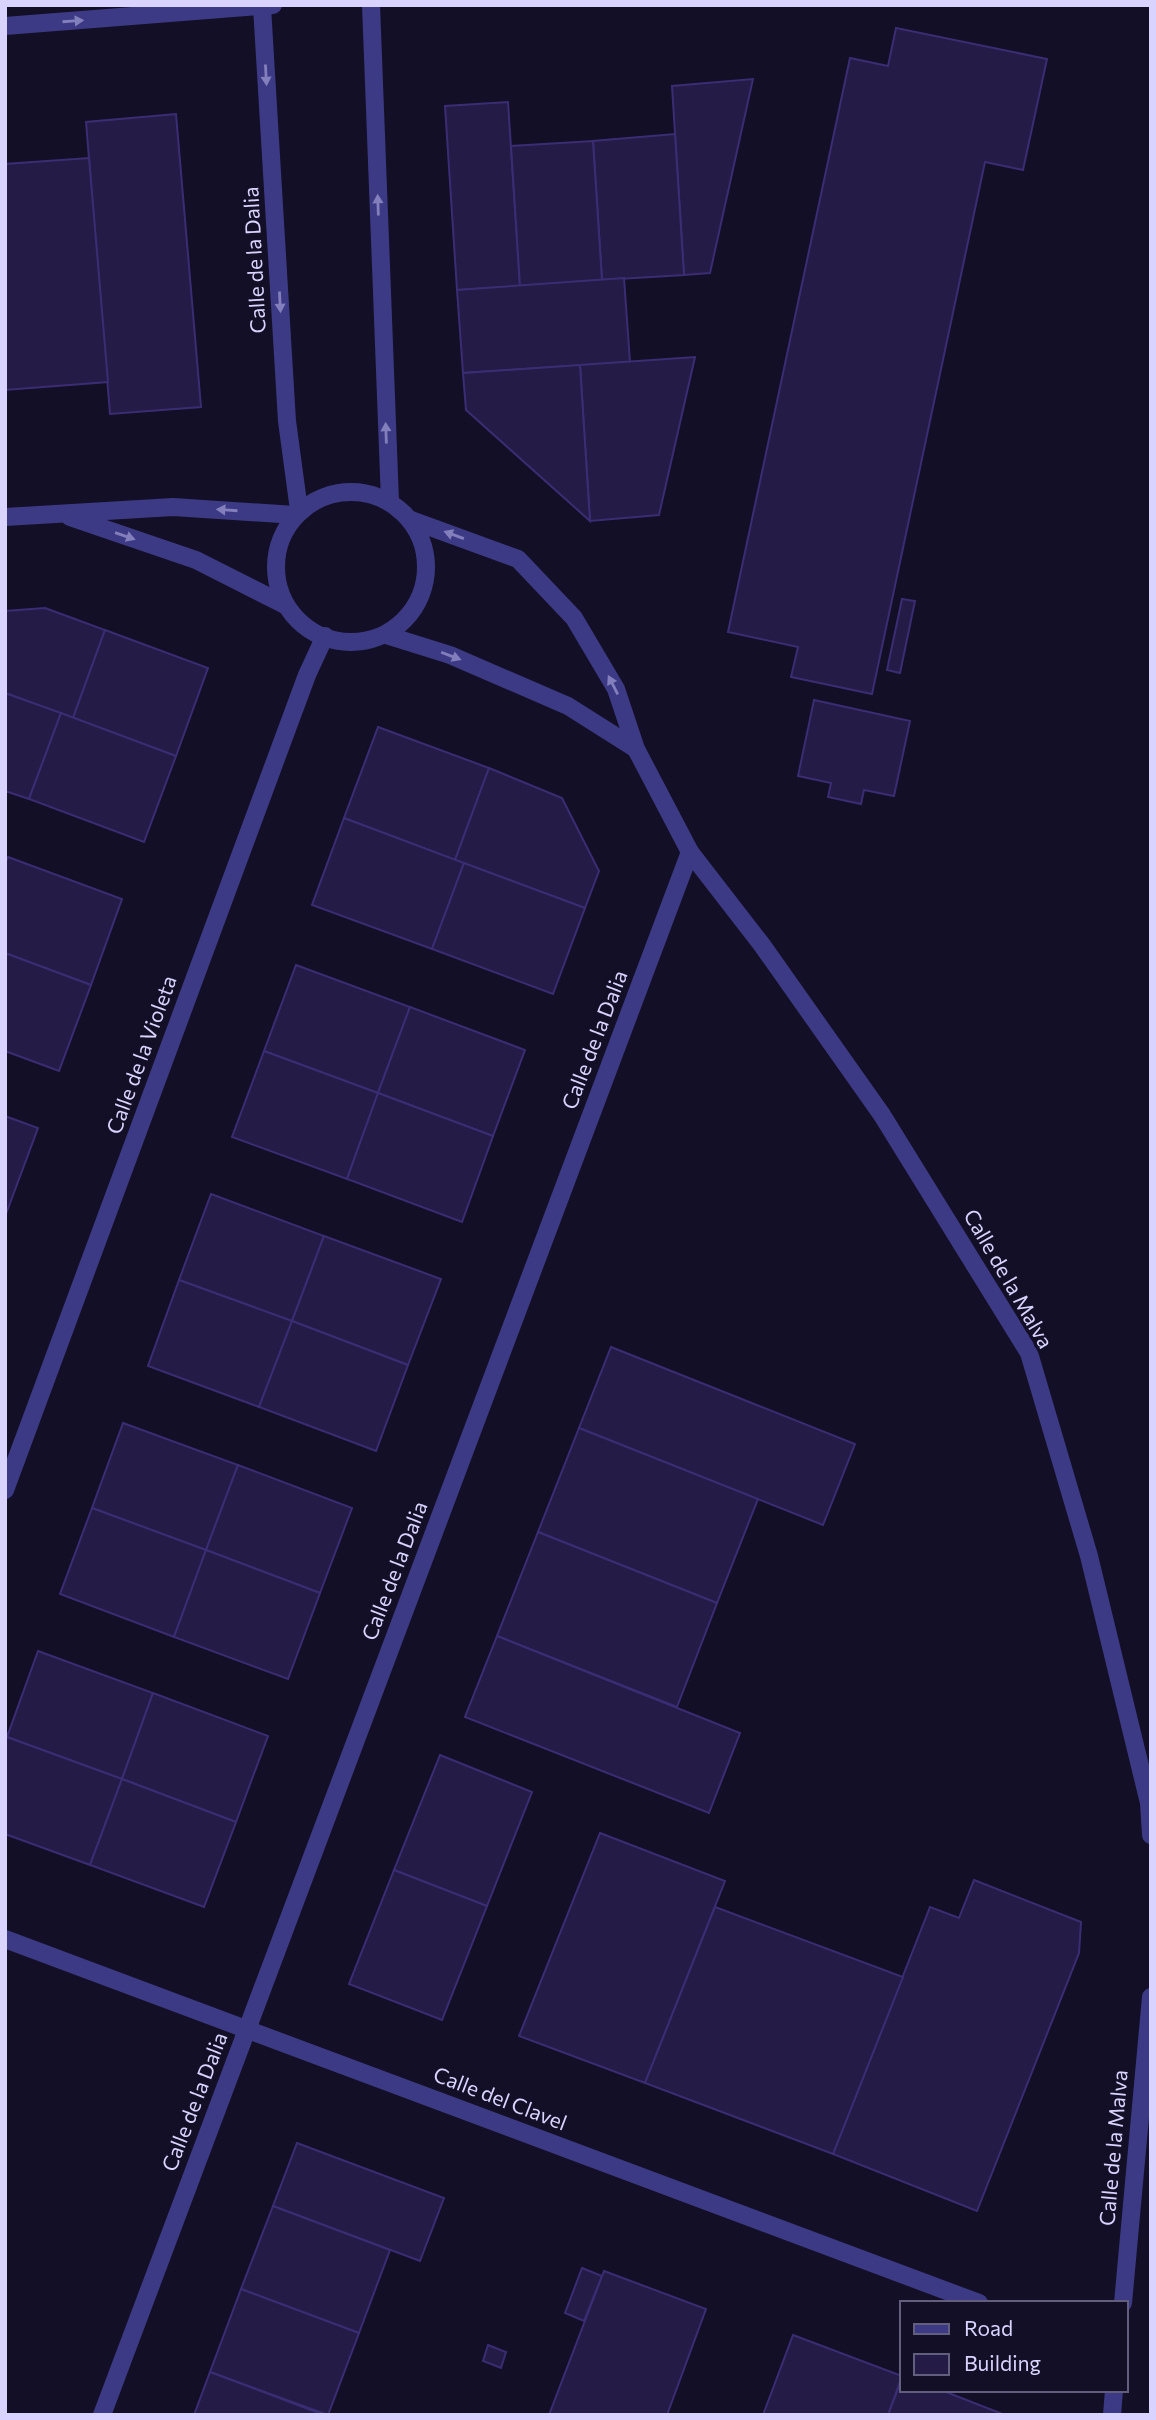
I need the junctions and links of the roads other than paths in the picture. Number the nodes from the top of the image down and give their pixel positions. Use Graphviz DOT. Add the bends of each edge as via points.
graph roads {
  1 [pos="371,5"];
  2 [pos="268,6"];
  3 [pos="5,26"];
  4 [pos="390,501"];
  5 [pos="297,513"];
  6 [pos="60,514"];
  7 [pos="5,517"];
  8 [pos="411,520"];
  9 [pos="285,605"];
  10 [pos="386,635"];
  11 [pos="326,636"];
  12 [pos="636,749"];
  13 [pos="690,852"];
  14 [pos="5,1490"];
  15 [pos="1151,1835"];
  16 [pos="5,1939"];
  17 [pos="1151,1997"];
  18 [pos="247,2029"];
  19 [pos="974,2301"];
  20 [pos="1123,2301"];
  21 [pos="1114,2392"];
  22 [pos="102,2415"];
  23 [pos="1112,2415"];
  4 -- 1 [label="street, one-way"];
  3 -- 2 [label="street, one-way"];
  2 -- 5 [label="street, Calle de la Dalia, one-way" via="287,421"];
  4 -- 5 [label="street" via="362,491 329,494"];
  4 -- 8 [label="street"];
  5 -- 6 [label="street, one-way" via="173,506"];
  5 -- 9 [label="street" via="280,538 275,572"];
  6 -- 7 [label="street"];
  6 -- 9 [label="street, one-way" via="196,560"];
  8 -- 10 [label="street" via="425,545 428,573 420,601 406,620"];
  12 -- 8 [label="street, one-way" via="616,689 574,618 518,559"];
  9 -- 11 [label="street" via="308,629"];
  10 -- 11 [label="street" via="364,642 340,642"];
  10 -- 12 [label="street, one-way" via="450,655 568,706"];
  11 -- 14 [label="street, Calle de la Violeta" via="307,675"];
  12 -- 13 [label="street"];
  13 -- 15 [label="street, Calle de la Malva" via="882,1115 1029,1353 1088,1556 1149,1803"];
  13 -- 18 [label="street, Calle de la Dalia"];
  16 -- 18 [label="street, Calle del Clavel"];
  17 -- 20 [label="street, Calle de la Malva"];
  18 -- 19 [label="street, Calle del Clavel"];
  18 -- 22 [label="street, Calle de la Dalia"];
  21 -- 23 [label="street"];
}
